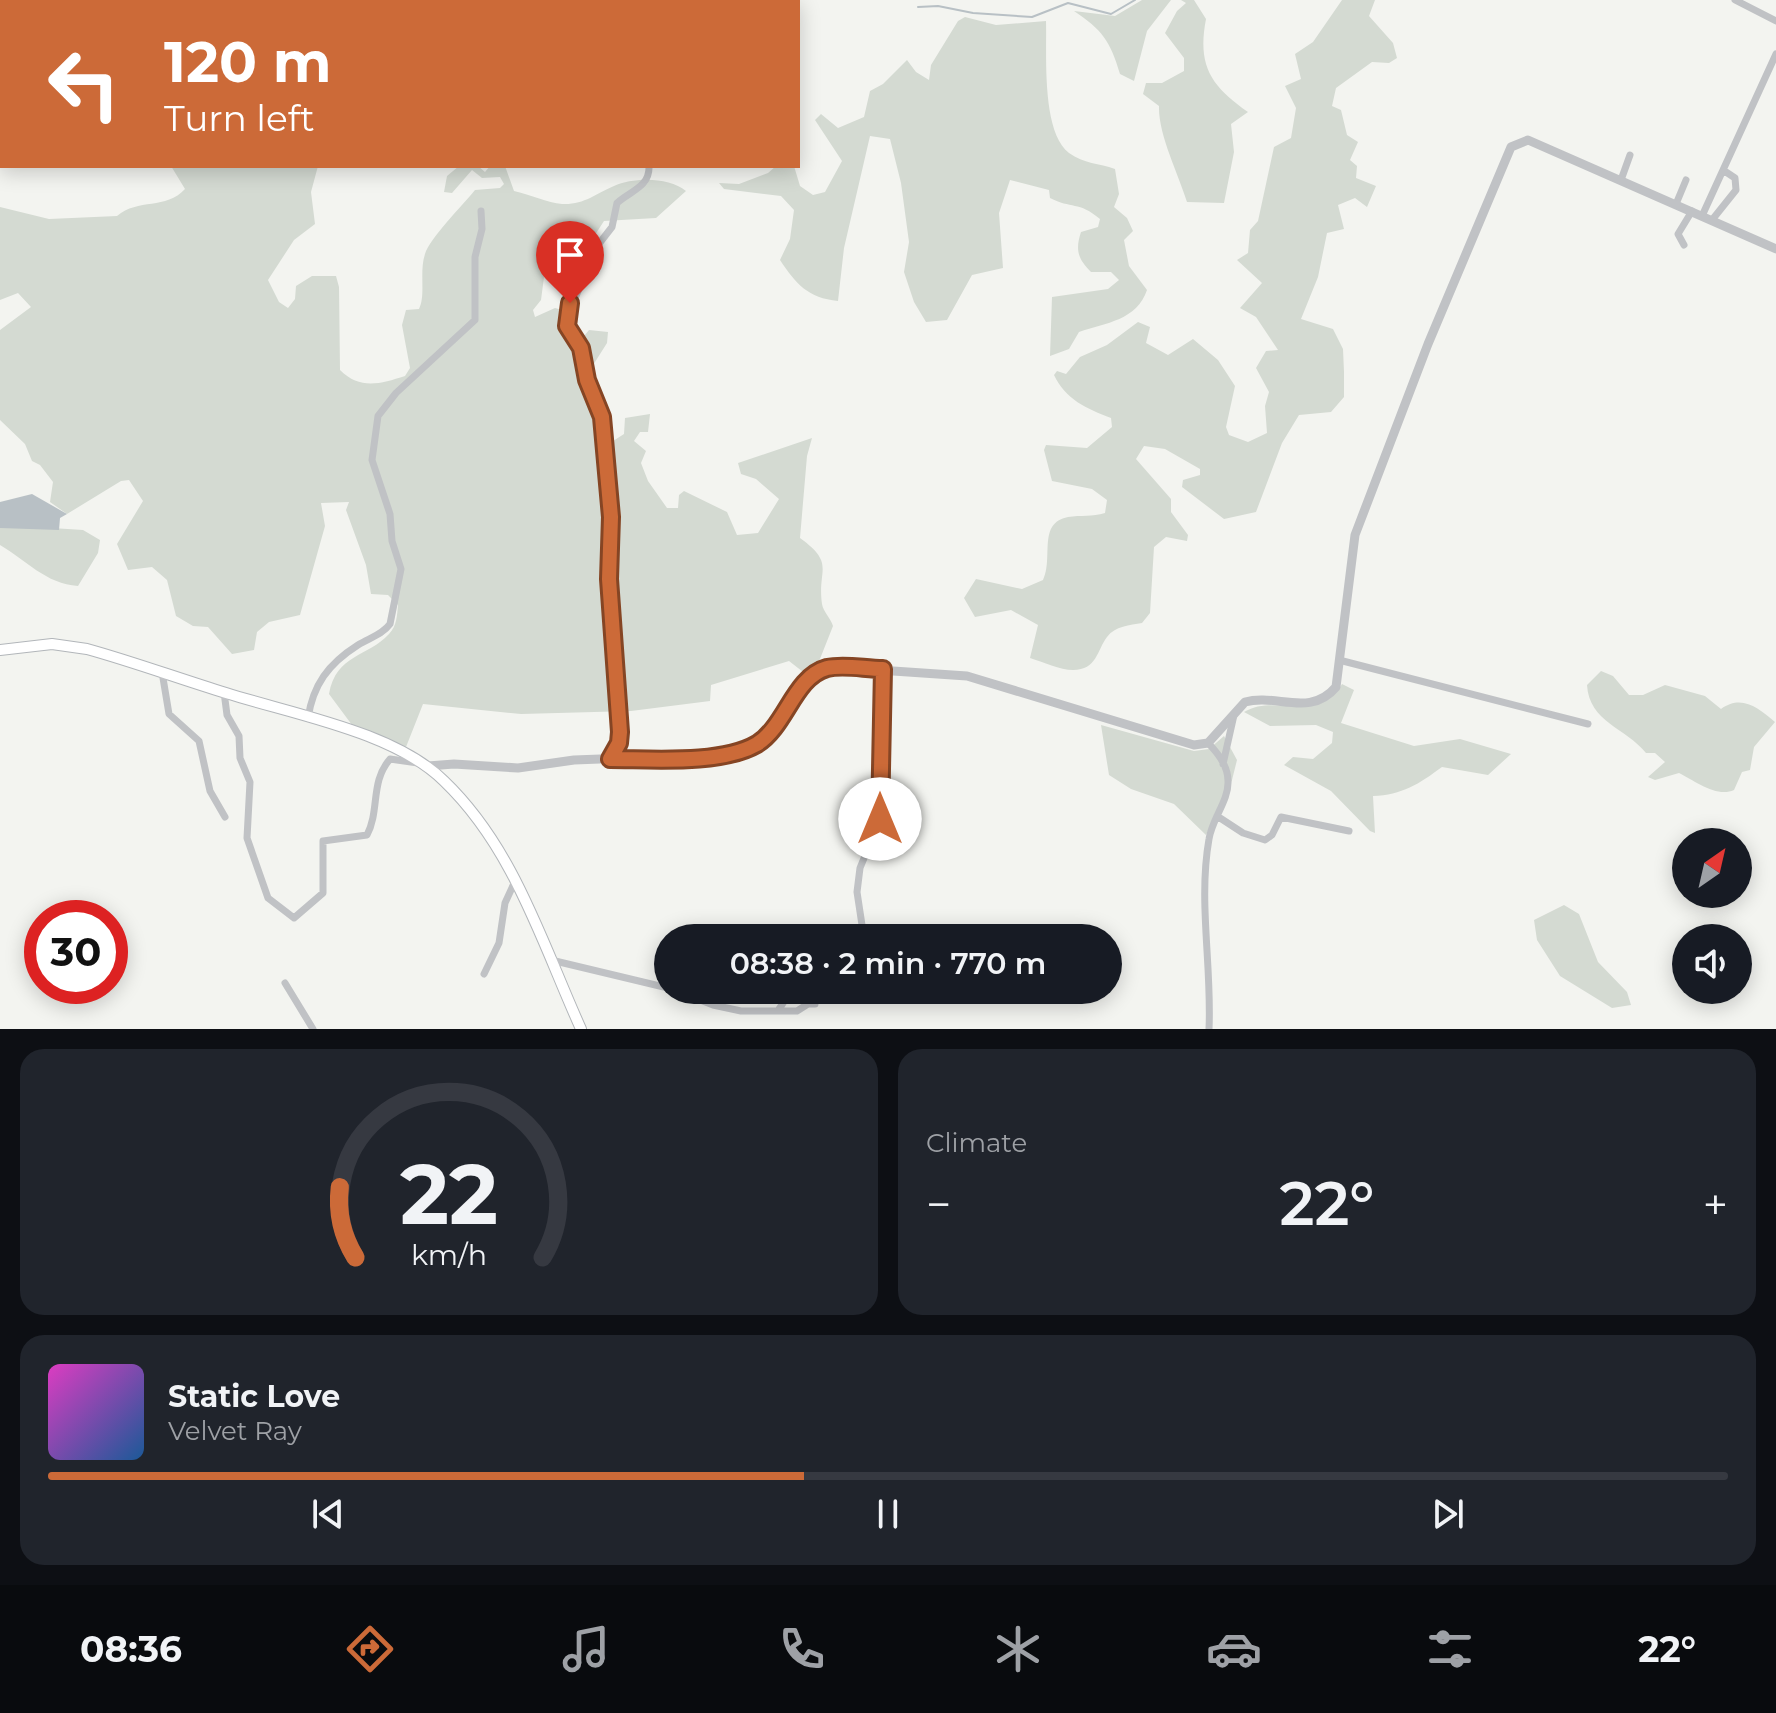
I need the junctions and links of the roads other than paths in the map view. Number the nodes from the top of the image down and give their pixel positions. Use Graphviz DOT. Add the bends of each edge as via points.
graph roads {
  1 [pos="1735,0"];
  2 [pos="1776,21"];
  3 [pos="1776,54"];
  4 [pos="1630,155"];
  5 [pos="649,168"];
  6 [pos="1723,170"];
  7 [pos="1621,180"];
  8 [pos="1686,180"];
  9 [pos="1676,204"];
  10 [pos="481,211"];
  11 [pos="1692,211"];
  12 [pos="1707,218"];
  13 [pos="1684,245"];
  14 [pos="1776,249"];
  15 [pos="0,650"];
  16 [pos="1339,660"];
  17 [pos="883,669"];
  18 [pos="162,672"];
  19 [pos="224,692"];
  20 [pos="1236,710"];
  21 [pos="308,718"];
  22 [pos="1588,724"];
  23 [pos="1208,743"];
  24 [pos="610,759"];
  25 [pos="1223,764"];
  26 [pos="426,765"];
  27 [pos="1217,816"];
  28 [pos="225,817"];
  29 [pos="1349,831"];
  30 [pos="516,879"];
  31 [pos="863,924"];
  32 [pos="551,960"];
  33 [pos="484,974"];
  34 [pos="285,983"];
  35 [pos="654,985"];
  36 [pos="710,1004"];
  37 [pos="782,1004"];
  38 [pos="808,1004"];
  39 [pos="779,1009"];
  40 [pos="313,1029"];
  41 [pos="581,1029"];
  42 [pos="1209,1029"];
  1 -- 2 [label="street"];
  3 -- 6 [label="street"];
  4 -- 7 [label="street"];
  5 -- 24 [label="street" via="644,184 617,203 612,227 598,245 566,319 581,348 602,417 620,732"];
  6 -- 12 [label="street"];
  6 -- 12 [label="street" via="1737,185"];
  7 -- 9 [label="street"];
  7 -- 16 [label="street" via="1528,140 1506,153 1355,535"];
  8 -- 9 [label="street"];
  9 -- 11 [label="street"];
  10 -- 21 [label="street" via="475,320 396,393 378,416 374,431 372,460 401,569 390,624 343,656 321,679 312,693"];
  11 -- 12 [label="street"];
  11 -- 13 [label="street" via="1678,234"];
  12 -- 14 [label="street"];
  15 -- 18 [label="main road" via="71,645"];
  16 -- 20 [label="street" via="1338,681 1325,698 1288,704 1250,700"];
  16 -- 22 [label="street"];
  17 -- 23 [label="street" via="967,676 1194,745"];
  17 -- 24 [label="street" via="834,667 816,673 771,733 740,751"];
  17 -- 31 [label="street" via="880,819 860,868 857,892"];
  18 -- 19 [label="main road"];
  18 -- 28 [label="street" via="168,711 199,741 210,791"];
  19 -- 21 [label="main road"];
  19 -- 26 [label="street" via="250,782 247,838 268,898 294,918 323,893 323,841 367,835 382,768 390,759"];
  20 -- 23 [label="street"];
  20 -- 25 [label="street"];
  21 -- 26 [label="main road"];
  23 -- 25 [label="street"];
  24 -- 26 [label="street" via="518,768"];
  25 -- 27 [label="street" via="1229,783"];
  26 -- 30 [label="main road" via="472,811"];
  27 -- 29 [label="street" via="1265,840 1281,817"];
  27 -- 42 [label="street" via="1209,839 1205,926"];
  30 -- 32 [label="main road"];
  30 -- 33 [label="street" via="505,903 499,943"];
  32 -- 35 [label="street"];
  32 -- 41 [label="main road"];
  34 -- 40 [label="street"];
  36 -- 39 [label="street" via="741,1011"];
  37 -- 39 [label="street"];
  38 -- 39 [label="street" via="797,1011"];
}
